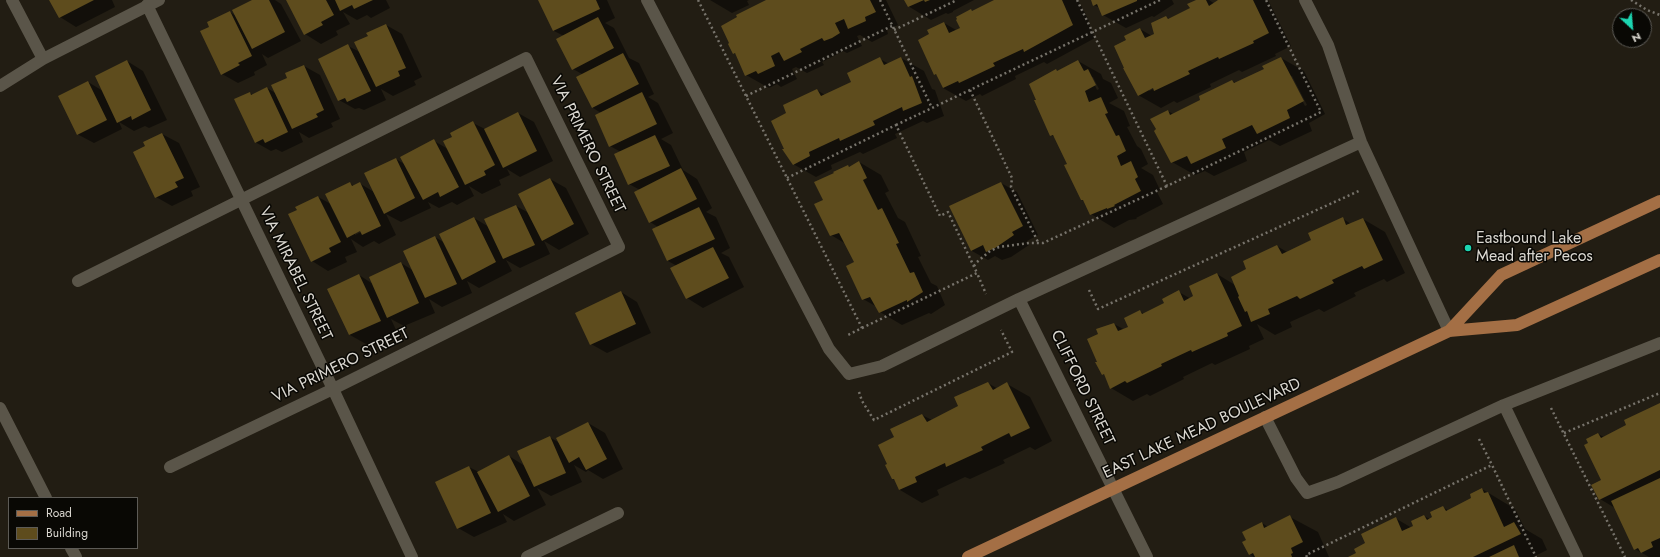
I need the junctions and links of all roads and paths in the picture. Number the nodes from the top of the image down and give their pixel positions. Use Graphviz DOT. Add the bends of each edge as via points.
graph roads {
  1 [pos="12,0"];
  2 [pos="159,0"];
  3 [pos="647,0"];
  4 [pos="698,0"];
  5 [pos="880,0"];
  6 [pos="957,0"];
  7 [pos="1077,0"];
  8 [pos="1160,0"];
  9 [pos="1266,0"];
  10 [pos="1305,0"];
  11 [pos="1631,0"];
  12 [pos="147,5"];
  13 [pos="1660,15"];
  14 [pos="892,26"];
  15 [pos="894,30"];
  16 [pos="1092,32"];
  17 [pos="42,59"];
  18 [pos="0,86"];
  19 [pos="970,90"];
  20 [pos="746,96"];
  21 [pos="932,108"];
  22 [pos="896,125"];
  23 [pos="1361,142"];
  24 [pos="787,178"];
  25 [pos="1380,181"];
  26 [pos="1168,186"];
  27 [pos="240,199"];
  28 [pos="1660,201"];
  29 [pos="1038,242"];
  30 [pos="1660,260"];
  31 [pos="974,266"];
  32 [pos="1081,271"];
  33 [pos="977,273"];
  34 [pos="78,281"];
  35 [pos="1019,299"];
  36 [pos="993,312"];
  37 [pos="862,328"];
  38 [pos="1450,331"];
  39 [pos="1660,343"];
  40 [pos="827,346"];
  41 [pos="854,373"];
  42 [pos="333,389"];
  43 [pos="1542,390"];
  44 [pos="1660,393"];
  45 [pos="1504,405"];
  46 [pos="0,408"];
  47 [pos="1265,418"];
  48 [pos="1470,420"];
  49 [pos="1564,433"];
  50 [pos="1492,466"];
  51 [pos="170,467"];
  52 [pos="1114,489"];
  53 [pos="45,497"];
  54 [pos="618,513"];
  55 [pos="412,557"];
  56 [pos="527,557"];
  57 [pos="968,557"];
  58 [pos="1147,557"];
  59 [pos="1307,557"];
  60 [pos="1536,557"];
  61 [pos="1577,557"];
  62 [pos="1625,557"];
  1 -- 17 [label="street"];
  2 -- 12 [label="street"];
  3 -- 40 [label="street"];
  4 -- 20 [label="path"];
  5 -- 14 [label="path"];
  6 -- 15 [label="path"];
  7 -- 16 [label="path"];
  8 -- 16 [label="path"];
  9 -- 26 [label="path" via="1321,112"];
  10 -- 23 [label="street" via="1328,45"];
  11 -- 13 [label="path"];
  12 -- 17 [label="street"];
  12 -- 27 [label="street, VIA MIRABEL STREET"];
  14 -- 15 [label="path"];
  14 -- 20 [label="path"];
  15 -- 21 [label="path"];
  16 -- 19 [label="path"];
  16 -- 26 [label="path"];
  17 -- 18 [label="street"];
  19 -- 21 [label="path"];
  19 -- 29 [label="path" via="1012,178 1011,187"];
  20 -- 24 [label="path"];
  21 -- 22 [label="path"];
  22 -- 24 [label="path"];
  22 -- 31 [label="path" via="940,216 948,212"];
  23 -- 25 [label="street"];
  23 -- 32 [label="street"];
  24 -- 37 [label="path"];
  25 -- 32 [label="path" via="1098,309"];
  25 -- 38 [label="street"];
  26 -- 29 [label="path" via="1054,238"];
  27 -- 34 [label="street, VIA PRIMERO STREET"];
  27 -- 42 [label="street, VIA MIRABEL STREET"];
  27 -- 42 [label="street, VIA PRIMERO STREET" via="526,58 619,247"];
  28 -- 38 [label="main road, EAST LAKE MEAD BOULEVARD" via="1501,275"];
  29 -- 31 [label="path" via="999,247 990,251"];
  30 -- 38 [label="main road, EAST LAKE MEAD BOULEVARD" via="1517,325"];
  31 -- 33 [label="path"];
  32 -- 35 [label="street"];
  33 -- 36 [label="path"];
  33 -- 37 [label="path"];
  35 -- 36 [label="street"];
  35 -- 52 [label="street, CLIFFORD STREET"];
  36 -- 41 [label="street" via="882,366"];
  36 -- 41 [label="path" via="1012,352 874,420 862,401"];
  37 -- 40 [label="path"];
  38 -- 47 [label="main road, EAST LAKE MEAD BOULEVARD"];
  39 -- 43 [label="street"];
  40 -- 41 [label="street" via="849,374"];
  42 -- 51 [label="street, VIA PRIMERO STREET"];
  42 -- 55 [label="street, VIA MIRABEL STREET"];
  43 -- 45 [label="street"];
  43 -- 49 [label="path"];
  44 -- 49 [label="path"];
  45 -- 48 [label="street"];
  45 -- 61 [label="street"];
  46 -- 53 [label="street"];
  47 -- 48 [label="street" via="1296,478 1307,493 1338,482"];
  47 -- 52 [label="main road, EAST LAKE MEAD BOULEVARD"];
  48 -- 50 [label="path"];
  49 -- 62 [label="path"];
  50 -- 59 [label="path" via="1306,555"];
  50 -- 60 [label="path"];
  52 -- 57 [label="main road, EAST LAKE MEAD BOULEVARD"];
  52 -- 58 [label="street, CLIFFORD STREET"];
  54 -- 56 [label="street"];
}
